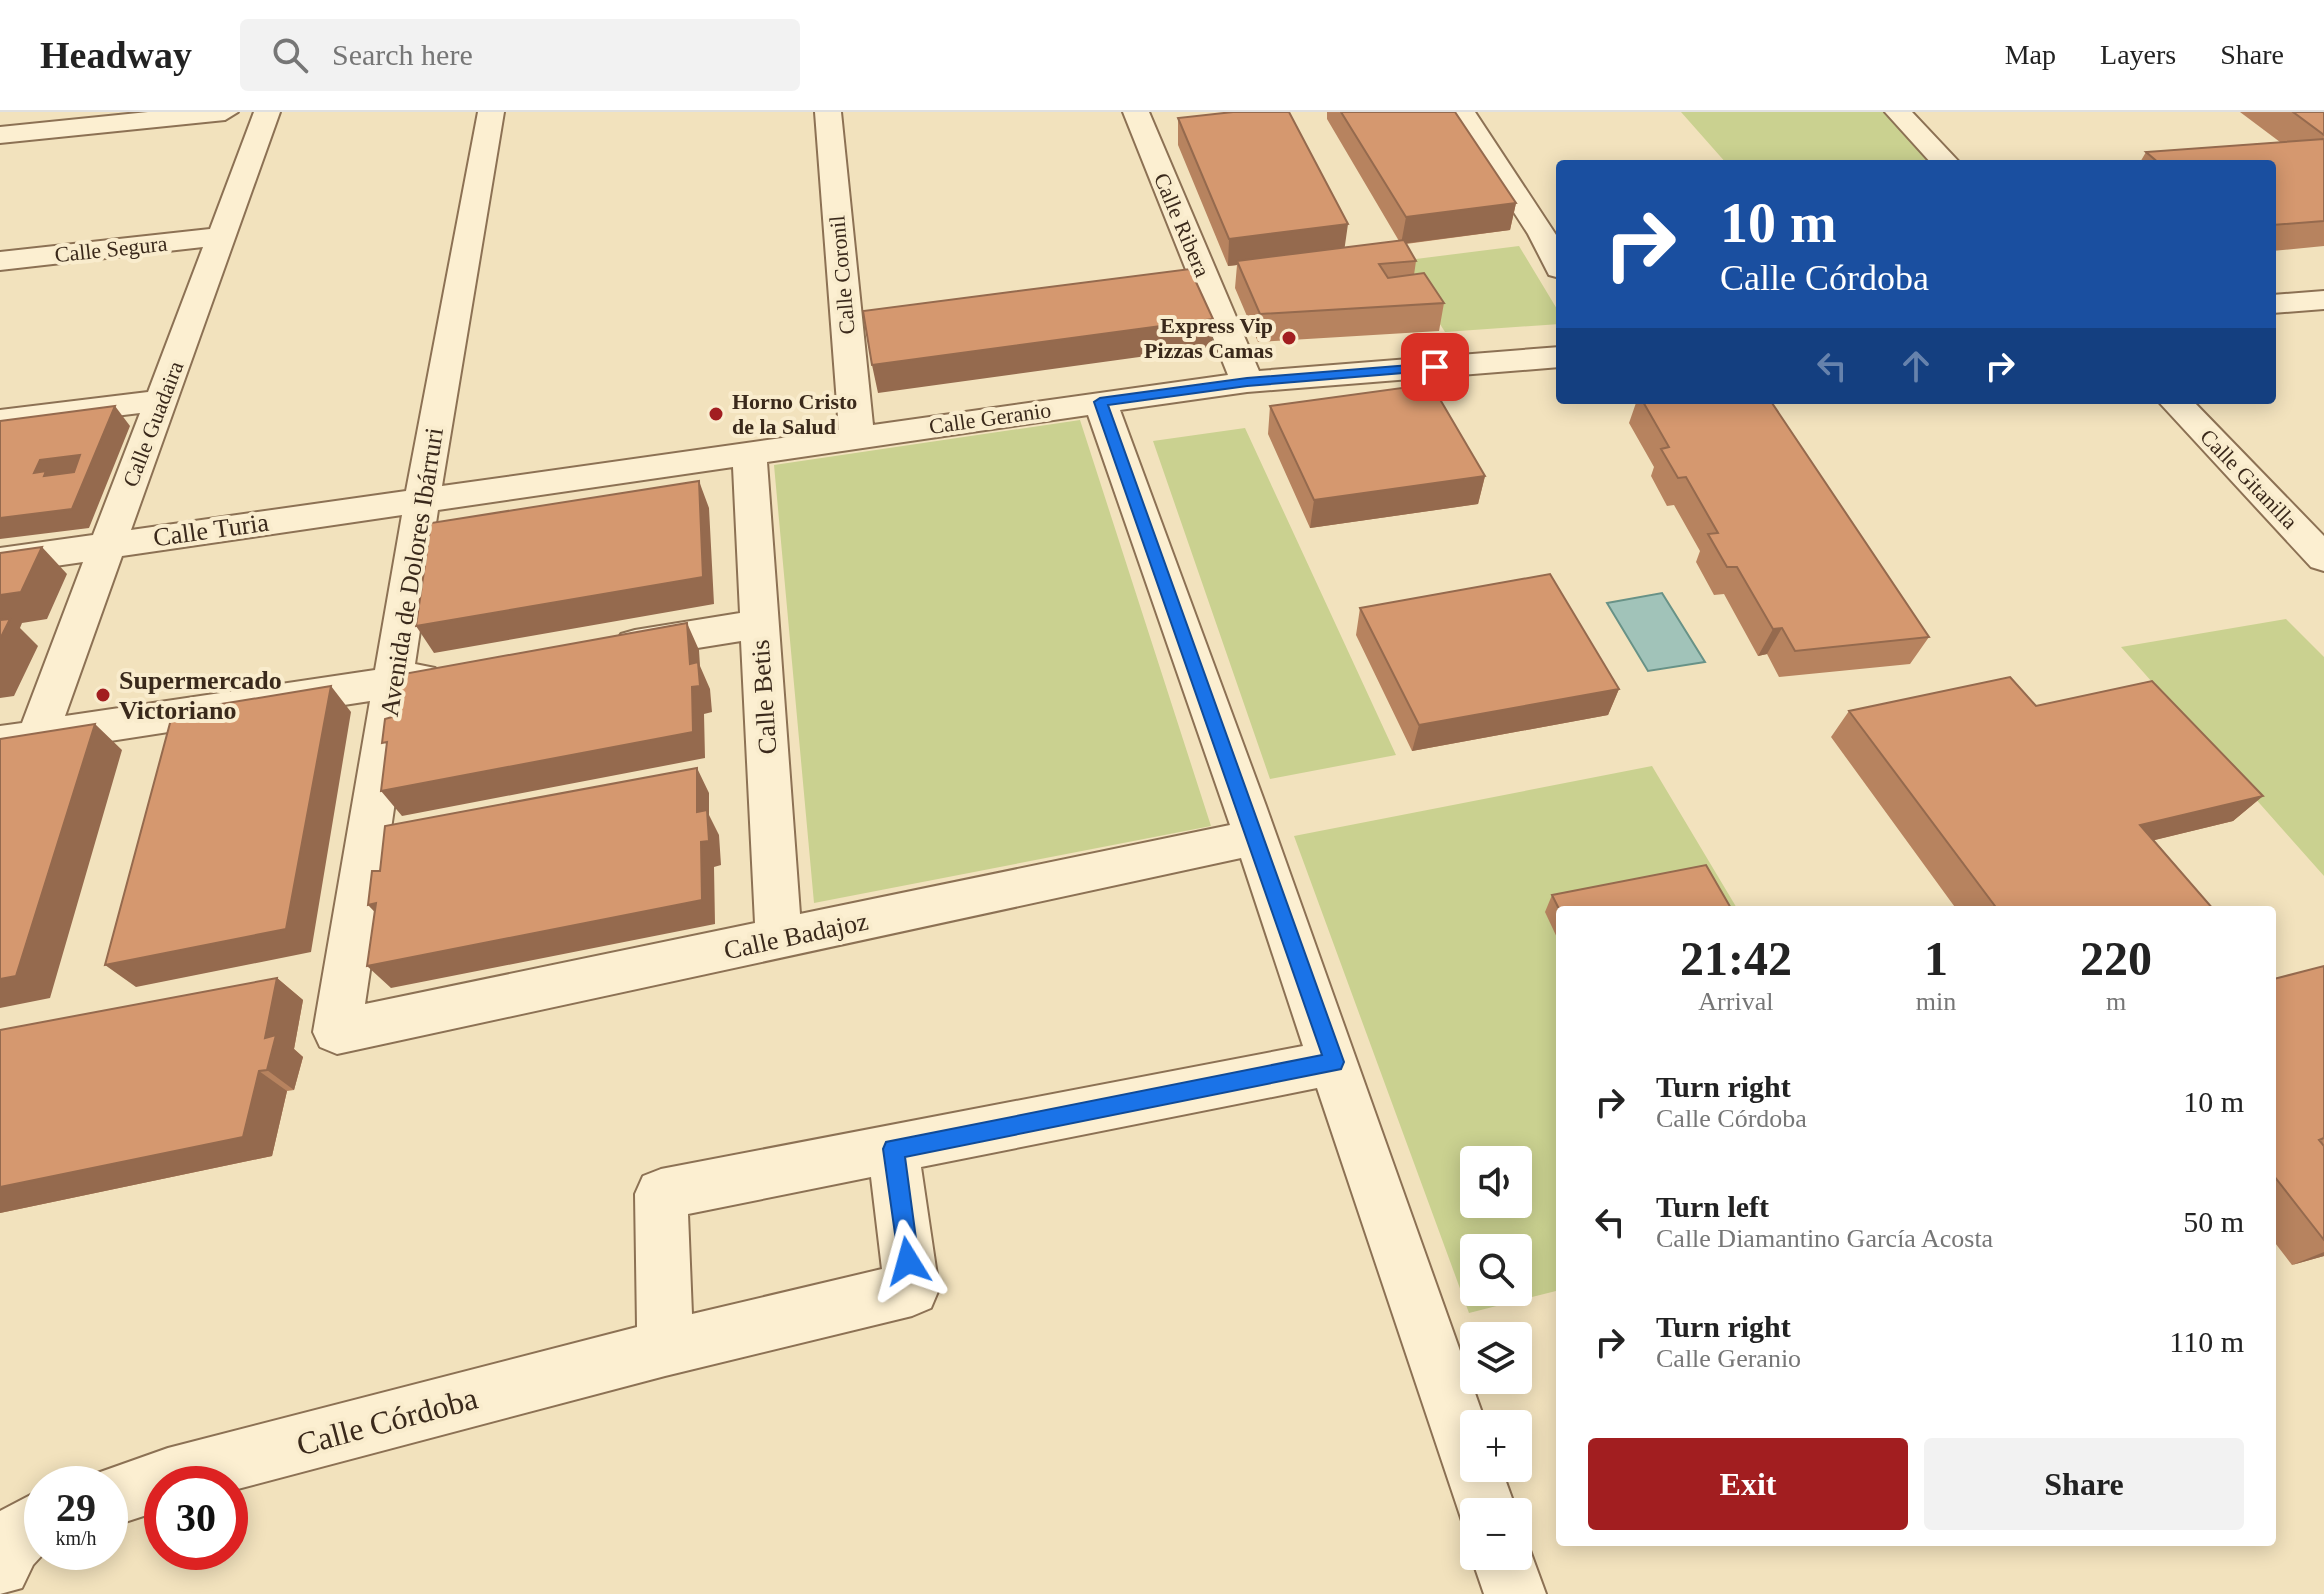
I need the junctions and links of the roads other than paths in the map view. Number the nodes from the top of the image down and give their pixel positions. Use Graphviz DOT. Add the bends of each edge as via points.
graph roads {
  1 [pos="225,112"];
  2 [pos="267,112"];
  3 [pos="491,112"];
  4 [pos="828,112"];
  5 [pos="1136,112"];
  6 [pos="1462,112"];
  7 [pos="1898,112"];
  8 [pos="0,135"];
  9 [pos="1943,160"];
  10 [pos="223,236"];
  11 [pos="0,261"];
  12 [pos="1556,261"];
  13 [pos="2324,300"];
  14 [pos="2276,304"];
  15 [pos="1556,357"];
  16 [pos="1247,382"];
  17 [pos="162,400"];
  18 [pos="1100,402"];
  19 [pos="2177,404"];
  20 [pos="0,420"];
  21 [pos="857,438"];
  22 [pos="749,454"];
  23 [pos="422,500"];
  24 [pos="107,545"];
  25 [pos="2324,558"];
  26 [pos="0,561"];
  27 [pos="760,624"];
  28 [pos="592,651"];
  29 [pos="456,672"];
  30 [pos="395,682"];
  31 [pos="18,739"];
  32 [pos="1255,837"];
  33 [pos="779,940"];
  34 [pos="337,1032"];
  35 [pos="1334,1062"];
  36 [pos="893,1149"];
  37 [pos="665,1348"];
  38 [pos="128,1491"];
  39 [pos="1482,1498"];
  40 [pos="24,1528"];
  41 [pos="0,1566"];
  42 [pos="1507,1570"];
  43 [pos="1515,1594"];
  1 -- 8 [label="street"];
  2 -- 10 [label="street, Calle Guadaira"];
  3 -- 23 [label="street, Avenida de Dolores Ibárruri"];
  4 -- 21 [label="street, Calle Coronil"];
  5 -- 16 [label="street, Calle Ribera"];
  6 -- 12 [label="street"];
  7 -- 9 [label="street"];
  10 -- 11 [label="street, Calle Segura"];
  10 -- 17 [label="street, Calle Guadaira"];
  13 -- 14 [label="street"];
  15 -- 16 [label="street, Calle Geranio"];
  16 -- 18 [label="street, Calle Geranio"];
  17 -- 20 [label="street"];
  17 -- 24 [label="street, Calle Guadaira"];
  18 -- 21 [label="street, Calle Geranio"];
  18 -- 32 [label="street"];
  19 -- 25 [label="street, Calle Gitanilla"];
  21 -- 22 [label="street, Calle Geranio"];
  22 -- 23 [label="street, Calle Geranio"];
  22 -- 27 [label="street, Calle Betis"];
  23 -- 24 [label="street, Calle Turia"];
  23 -- 30 [label="street, Avenida de Dolores Ibárruri"];
  24 -- 26 [label="street, Calle Turia"];
  24 -- 31 [label="street, Calle Guadaira"];
  27 -- 28 [label="street"];
  27 -- 33 [label="street, Calle Betis"];
  29 -- 30 [label="street"];
  30 -- 31 [label="street"];
  30 -- 34 [label="street, Avenida de Dolores Ibárruri"];
  32 -- 33 [label="street, Calle Badajoz"];
  32 -- 35 [label="street"];
  33 -- 34 [label="street, Calle Badajoz"];
  35 -- 36 [label="street"];
  35 -- 39 [label="street"];
  36 -- 37 [label="street" via="661,1194"];
  36 -- 37 [label="street, Calle Córdoba" via="912,1289"];
  37 -- 38 [label="street, Calle Córdoba"];
  40 -- 41 [label="street" via="5,1549"];
  42 -- 43 [label="street"];
}
